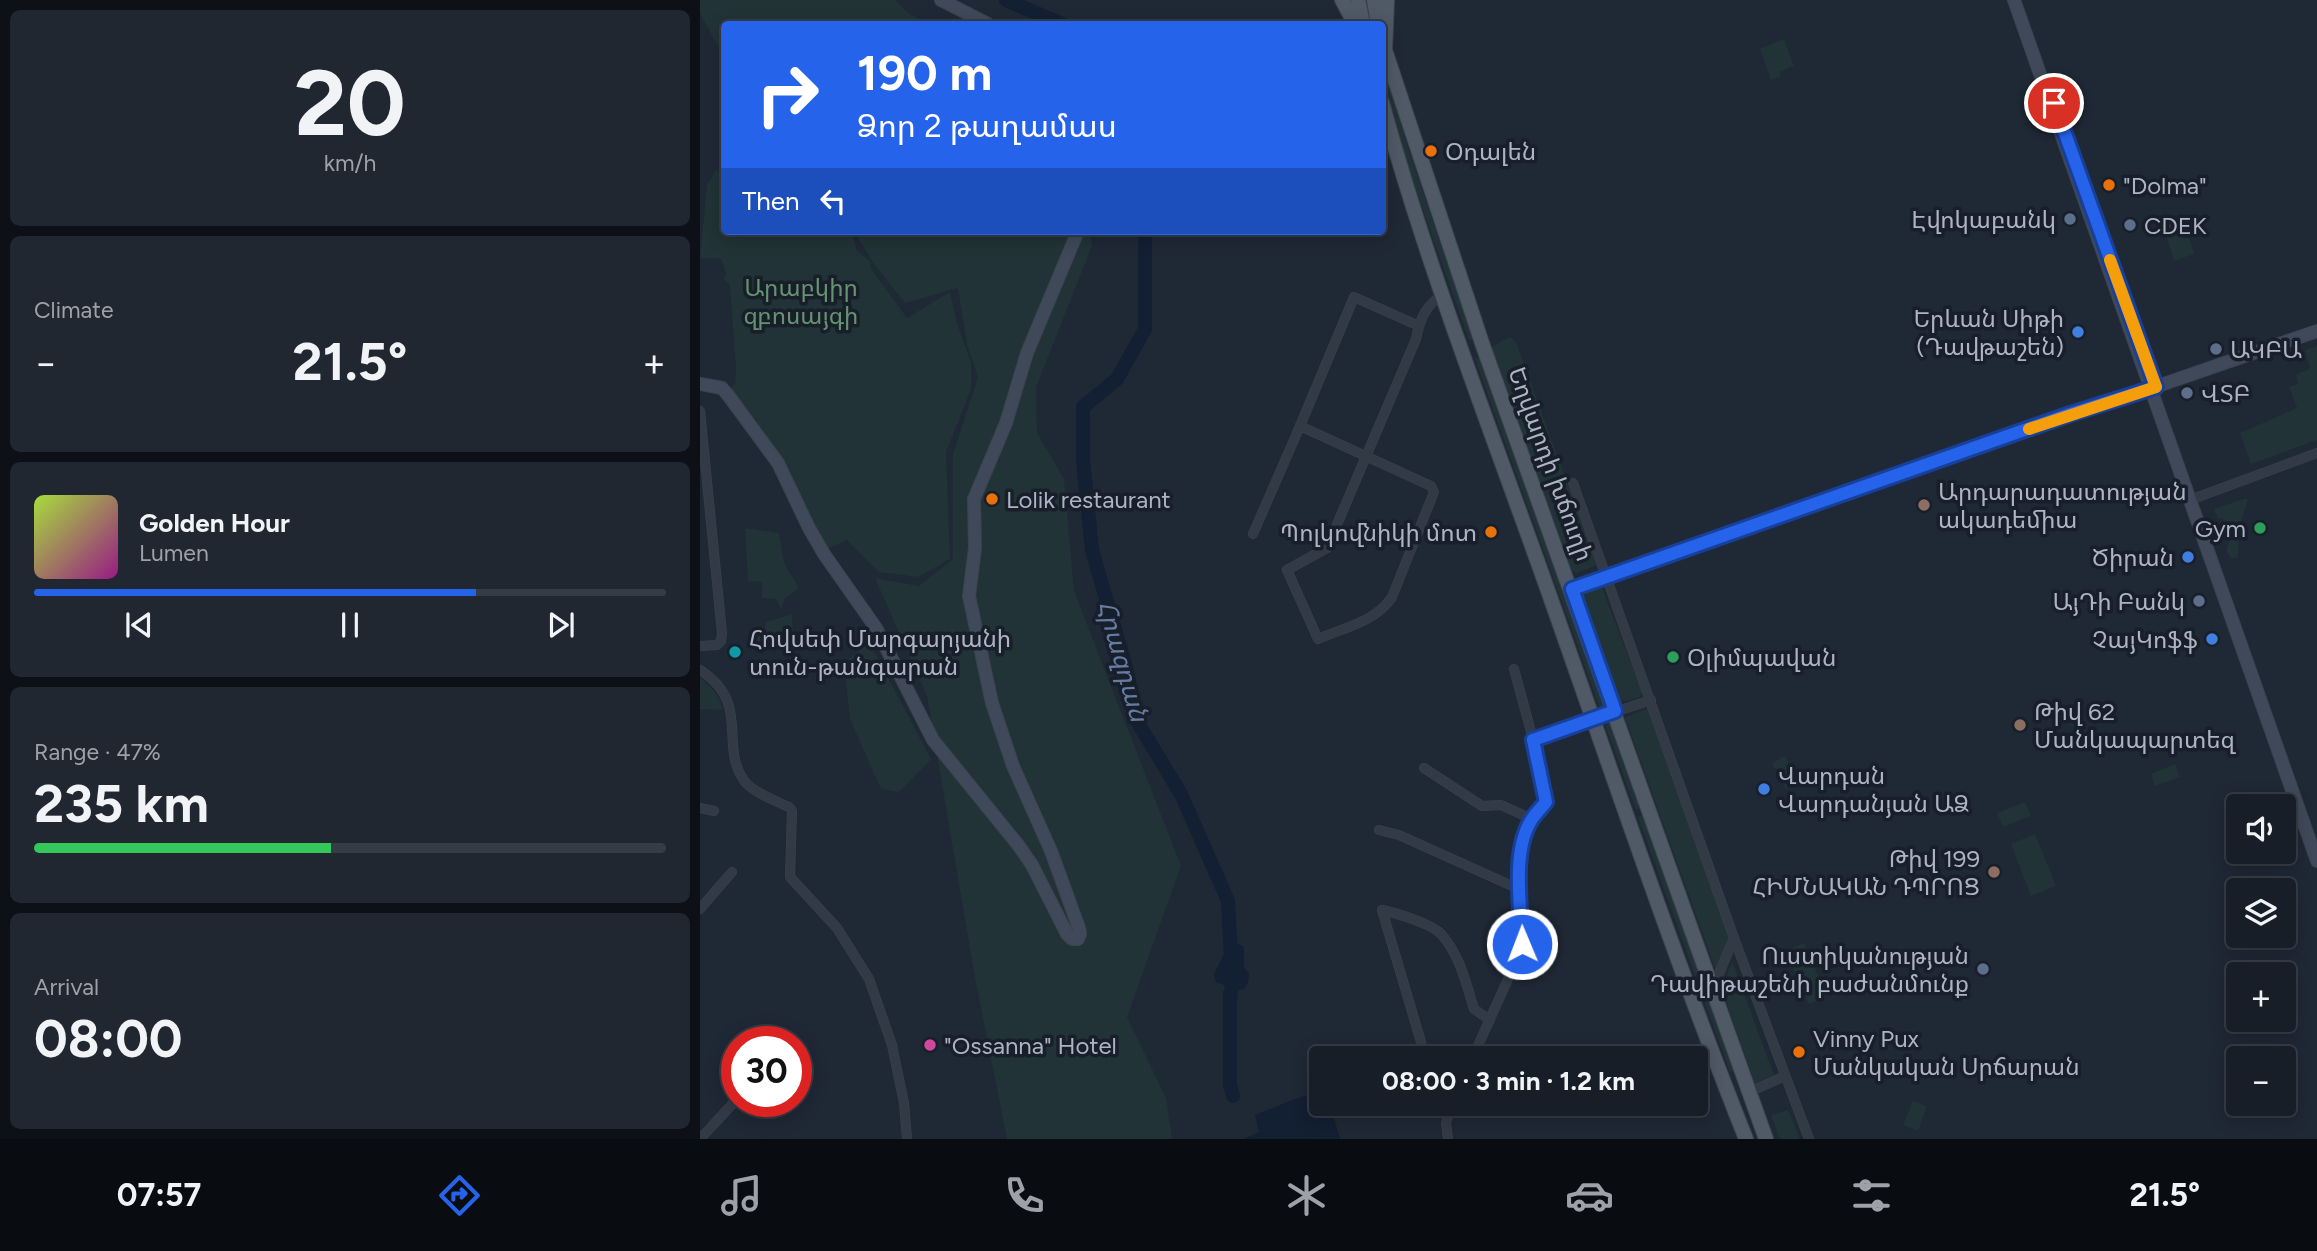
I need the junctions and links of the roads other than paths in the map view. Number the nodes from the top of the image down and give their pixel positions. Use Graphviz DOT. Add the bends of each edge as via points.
graph roads {
  1 [pos="941,0"];
  2 [pos="1342,0"];
  3 [pos="1358,0"];
  4 [pos="1374,0"];
  5 [pos="1387,0"];
  6 [pos="2016,0"];
  7 [pos="982,21"];
  8 [pos="1353,21"];
  9 [pos="1362,21"];
  10 [pos="1378,21"];
  11 [pos="1386,21"];
  12 [pos="1386,52"];
  13 [pos="1386,116"];
  14 [pos="1076,235"];
  15 [pos="1444,294"];
  16 [pos="1419,326"];
  17 [pos="2317,331"];
  18 [pos="1482,343"];
  19 [pos="1462,348"];
  20 [pos="700,384"];
  21 [pos="2154,388"];
  22 [pos="700,411"];
  23 [pos="1300,426"];
  24 [pos="2317,453"];
  25 [pos="1366,456"];
  26 [pos="1573,483"];
  27 [pos="2192,499"];
  28 [pos="1253,534"];
  29 [pos="1607,576"];
  30 [pos="1572,589"];
  31 [pos="700,646"];
  32 [pos="1514,669"];
  33 [pos="700,670"];
  34 [pos="1651,699"];
  35 [pos="1615,711"];
  36 [pos="1594,719"];
  37 [pos="1533,740"];
  38 [pos="1424,768"];
  39 [pos="700,808"];
  40 [pos="714,811"];
  41 [pos="1532,819"];
  42 [pos="1379,830"];
  43 [pos="2317,840"];
  44 [pos="2317,861"];
  45 [pos="732,872"];
  46 [pos="1521,890"];
  47 [pos="700,909"];
  48 [pos="1734,938"];
  49 [pos="1713,988"];
  50 [pos="1490,1020"];
  51 [pos="1422,1046"];
  52 [pos="1478,1046"];
  53 [pos="1785,1076"];
  54 [pos="1749,1092"];
  55 [pos="721,1116"];
  56 [pos="1448,1116"];
  57 [pos="1759,1118"];
  58 [pos="1740,1125"];
  59 [pos="700,1139"];
  60 [pos="907,1139"];
  61 [pos="1448,1139"];
  62 [pos="1746,1139"];
  63 [pos="1766,1139"];
  64 [pos="1809,1139"];
  1 -- 7 [label="street"];
  2 -- 8 [label="main road"];
  3 -- 9 [label="main road"];
  4 -- 10 [label="main road"];
  5 -- 11 [label="main road"];
  6 -- 21 [label="street"];
  12 -- 18 [label="main road, Եղվարդի խճուղի"];
  13 -- 15 [label="main road, Եղվարդի խճուղի"];
  14 -- 20 [label="street" via="974,499 975,548 969,596 992,703 1079,928 1077,939 1067,934 1019,846 933,740 876,628 824,554 778,463 722,388"];
  15 -- 16 [label="street" via="1429,303"];
  15 -- 19 [label="main road, Եղվարդի խճուղի"];
  16 -- 23 [label="street" via="1354,297"];
  16 -- 25 [label="street"];
  17 -- 21 [label="street"];
  18 -- 19 [label="main road"];
  18 -- 30 [label="main road, Եղվարդի խճուղի"];
  19 -- 36 [label="main road, Եղվարդի խճուղի"];
  21 -- 27 [label="street"];
  21 -- 29 [label="street"];
  22 -- 31 [label="street" via="722,633 717,645"];
  23 -- 25 [label="street"];
  23 -- 28 [label="street"];
  24 -- 27 [label="street"];
  25 -- 25 [label="street" via="1431,485 1434,492 1386,607 1318,639 1287,570 1327,548"];
  26 -- 29 [label="street"];
  27 -- 43 [label="street"];
  27 -- 44 [label="street"];
  29 -- 30 [label="street"];
  29 -- 34 [label="street"];
  30 -- 35 [label="main road, Եղվարդի խճուղի"];
  32 -- 37 [label="street"];
  33 -- 60 [label="street" via="719,684 731,710 734,744 748,786 792,811 790,877 837,928 869,979 892,1045"];
  34 -- 35 [label="street"];
  34 -- 48 [label="street"];
  35 -- 36 [label="street"];
  35 -- 49 [label="main road, Եղվարդի խճուղի"];
  36 -- 37 [label="street"];
  36 -- 58 [label="main road, Եղվարդի խճուղի"];
  37 -- 41 [label="street" via="1546,802"];
  38 -- 41 [label="street" via="1482,806 1501,805"];
  39 -- 40 [label="street"];
  41 -- 46 [label="street" via="1519,860"];
  42 -- 46 [label="street"];
  45 -- 47 [label="street"];
  46 -- 50 [label="street" via="1522,944"];
  48 -- 49 [label="street"];
  48 -- 53 [label="street"];
  49 -- 54 [label="main road, Եղվարդի խճուղի"];
  50 -- 51 [label="street" via="1474,1009 1462,966 1440,932 1382,910"];
  50 -- 52 [label="street"];
  53 -- 54 [label="street"];
  53 -- 64 [label="street"];
  54 -- 57 [label="main road, Եղվարդի խճուղի"];
  55 -- 59 [label="street"];
  56 -- 61 [label="street"];
  57 -- 58 [label="main road"];
  57 -- 63 [label="main road, Եղվարդի խճուղի"];
  58 -- 62 [label="main road, Եղվարդի խճուղի"];
}
